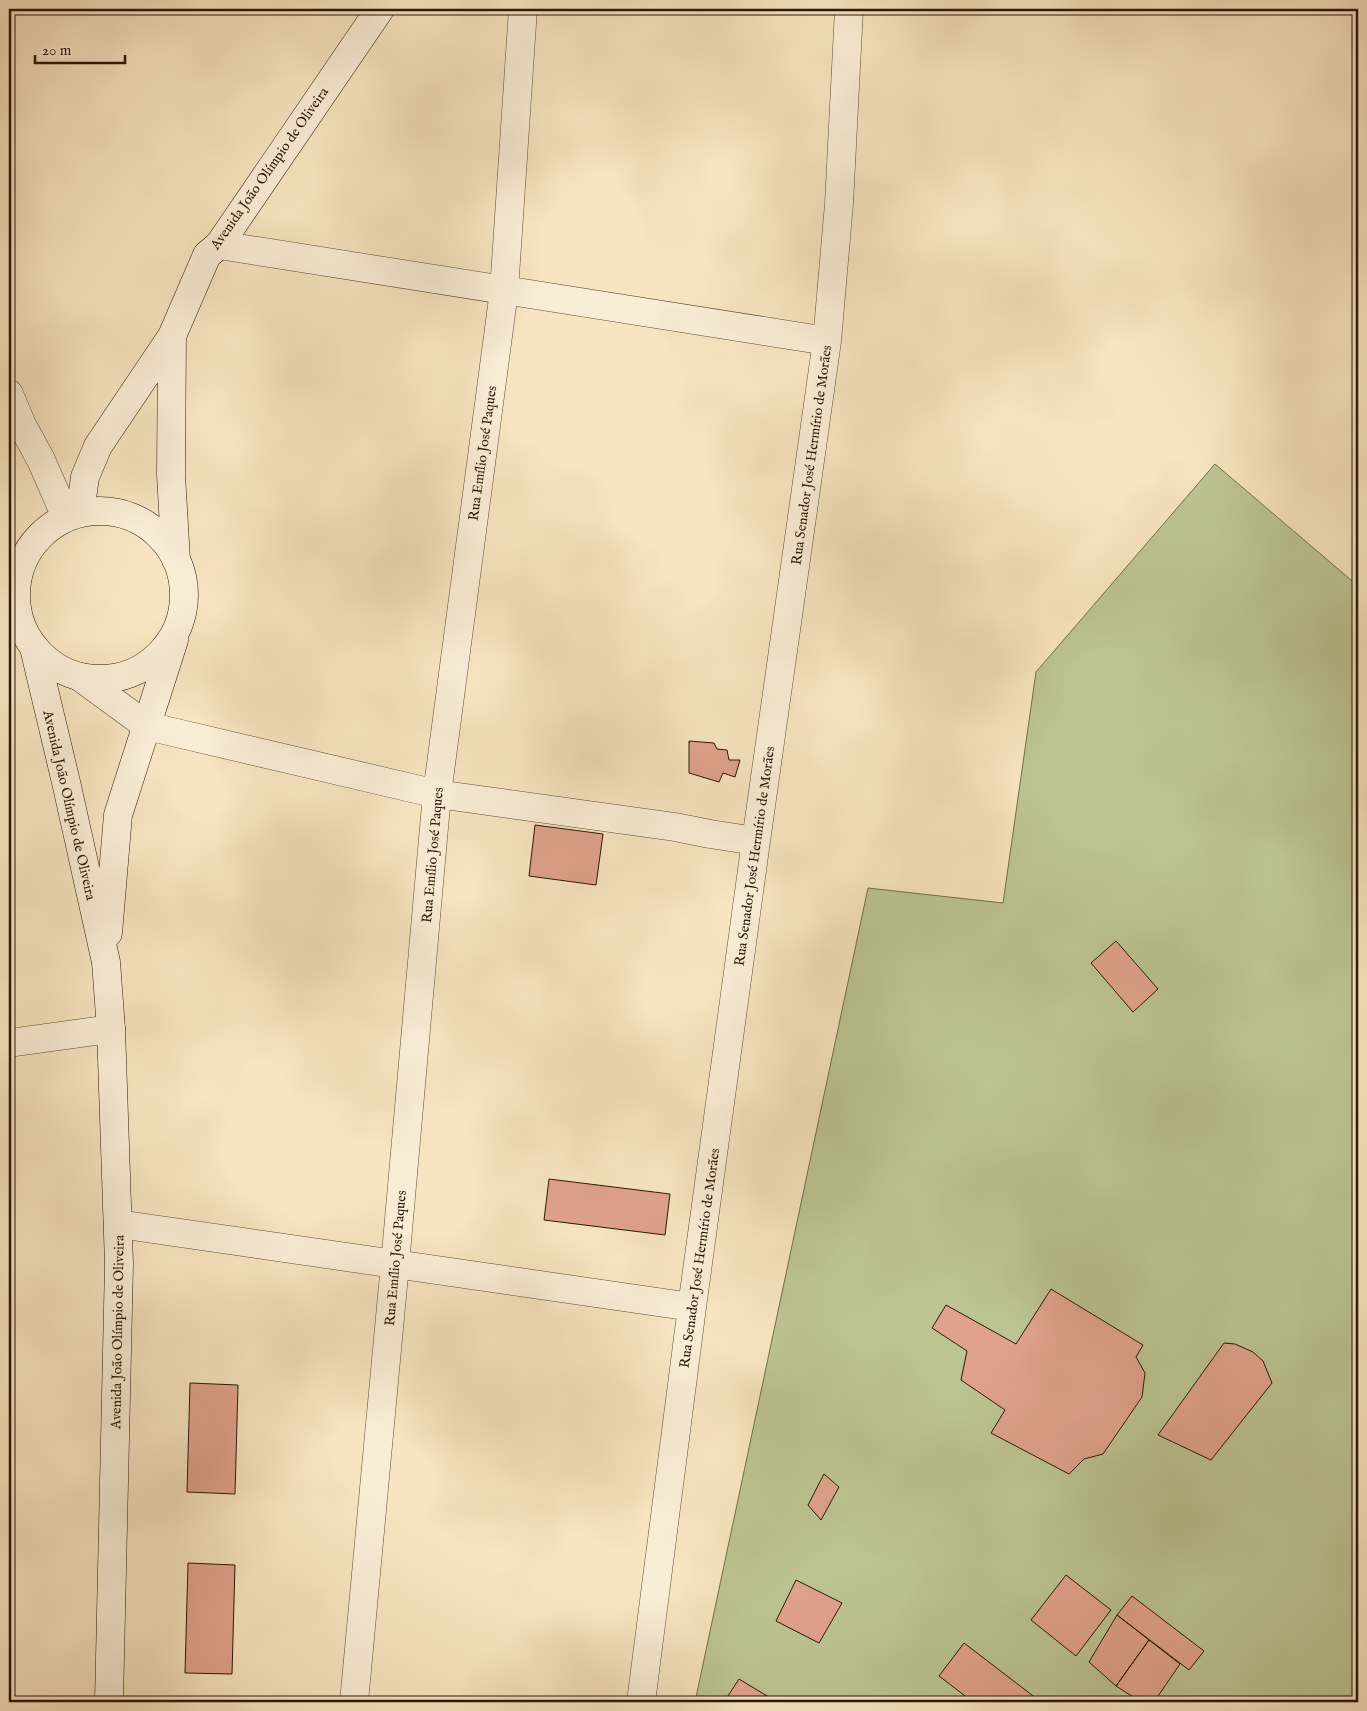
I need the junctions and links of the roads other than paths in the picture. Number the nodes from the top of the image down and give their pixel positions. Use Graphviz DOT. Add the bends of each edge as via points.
graph roads {
  1 [pos="380,9"];
  2 [pos="523,9"];
  3 [pos="849,9"];
  4 [pos="219,245"];
  5 [pos="504,291"];
  6 [pos="172,336"];
  7 [pos="828,341"];
  8 [pos="9,394"];
  9 [pos="73,515"];
  10 [pos="176,561"];
  11 [pos="13,602"];
  12 [pos="178,627"];
  13 [pos="34,648"];
  14 [pos="80,677"];
  15 [pos="147,726"];
  16 [pos="437,794"];
  17 [pos="756,840"];
  18 [pos="106,962"];
  19 [pos="111,1029"];
  20 [pos="9,1044"];
  21 [pos="118,1224"];
  22 [pos="395,1264"];
  23 [pos="692,1307"];
  24 [pos="109,1702"];
  25 [pos="354,1702"];
  26 [pos="641,1702"];
  1 -- 4 [label="street, Avenida João Olímpio de Oliveira"];
  2 -- 5 [label="street, Rua Emílio José Paques"];
  3 -- 7 [label="street, Rua Senador José Hermírio de Morães"];
  4 -- 5 [label="street"];
  4 -- 6 [label="street, Avenida João Olímpio de Oliveira" via="207,255"];
  5 -- 7 [label="street"];
  5 -- 16 [label="street, Rua Emílio José Paques"];
  6 -- 9 [label="street, Avenida João Olímpio de Oliveira" via="98,446"];
  6 -- 10 [label="street, Avenida João Olímpio de Oliveira" via="171,475"];
  7 -- 17 [label="street, Rua Senador José Hermírio de Morães"];
  8 -- 9 [label="street" via="22,425"];
  9 -- 10 [label="street" via="109,512 137,520 160,537"];
  9 -- 11 [label="street" via="38,536 21,565"];
  10 -- 12 [label="street" via="183,583"];
  11 -- 13 [label="street"];
  12 -- 14 [label="street" via="162,652 140,670 112,679"];
  12 -- 15 [label="street, Avenida João Olímpio de Oliveira"];
  13 -- 14 [label="street" via="56,667"];
  13 -- 18 [label="street, Avenida João Olímpio de Oliveira"];
  14 -- 15 [label="street"];
  15 -- 16 [label="street"];
  15 -- 18 [label="street, Avenida João Olímpio de Oliveira" via="118,815"];
  16 -- 17 [label="street"];
  16 -- 22 [label="street, Rua Emílio José Paques"];
  17 -- 23 [label="street, Rua Senador José Hermírio de Morães"];
  18 -- 19 [label="street, Avenida João Olímpio de Oliveira"];
  19 -- 20 [label="street"];
  19 -- 21 [label="street, Avenida João Olímpio de Oliveira"];
  21 -- 22 [label="street"];
  21 -- 24 [label="street, Avenida João Olímpio de Oliveira" via="120,1264"];
  22 -- 23 [label="street"];
  22 -- 25 [label="street, Rua Emílio José Paques"];
  23 -- 26 [label="street, Rua Senador José Hermírio de Morães"];
}
